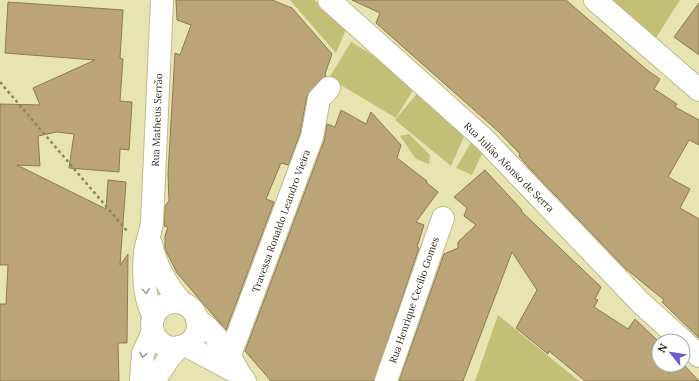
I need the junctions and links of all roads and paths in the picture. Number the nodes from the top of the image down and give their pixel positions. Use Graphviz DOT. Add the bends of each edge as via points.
graph roads {
  1 [pos="162,0"];
  2 [pos="329,0"];
  3 [pos="594,0"];
  4 [pos="0,82"];
  5 [pos="329,88"];
  6 [pos="699,90"];
  7 [pos="443,218"];
  8 [pos="147,246"];
  9 [pos="181,302"];
  10 [pos="197,319"];
  11 [pos="153,324"];
  12 [pos="674,333"];
  13 [pos="182,346"];
  14 [pos="691,348"];
  15 [pos="699,356"];
  16 [pos="238,370"];
  17 [pos="141,381"];
  18 [pos="154,381"];
  19 [pos="386,381"];
  1 -- 8 [label="street, Rua Matheus Serrão" via="152,222"];
  2 -- 12 [label="street, Rua Julião Afonso de Serra" via="484,139 641,303"];
  3 -- 6 [label="street"];
  4 -- 8 [label="path"];
  5 -- 16 [label="street, Travessa Ronaldo Leandro Vieira" via="319,99 312,137 242,327"];
  7 -- 19 [label="street, Rua Henrique Cecílio Gomes"];
  8 -- 9 [label="street, Rua Matheus Serrão" via="163,277"];
  8 -- 11 [label="street, Rua Matheus Serrão, one-way" via="146,297"];
  9 -- 10 [label="street" via="188,306"];
  9 -- 11 [label="street" via="173,301 158,308"];
  10 -- 13 [label="street" via="196,334"];
  10 -- 16 [label="street" via="210,329"];
  11 -- 13 [label="street" via="156,339 170,347"];
  11 -- 17 [label="street, one-way" via="143,353"];
  13 -- 16 [label="street"];
  13 -- 18 [label="street" via="169,358"];
  14 -- 15 [label="street, Rua Julião Afonso de Serra"];
}
